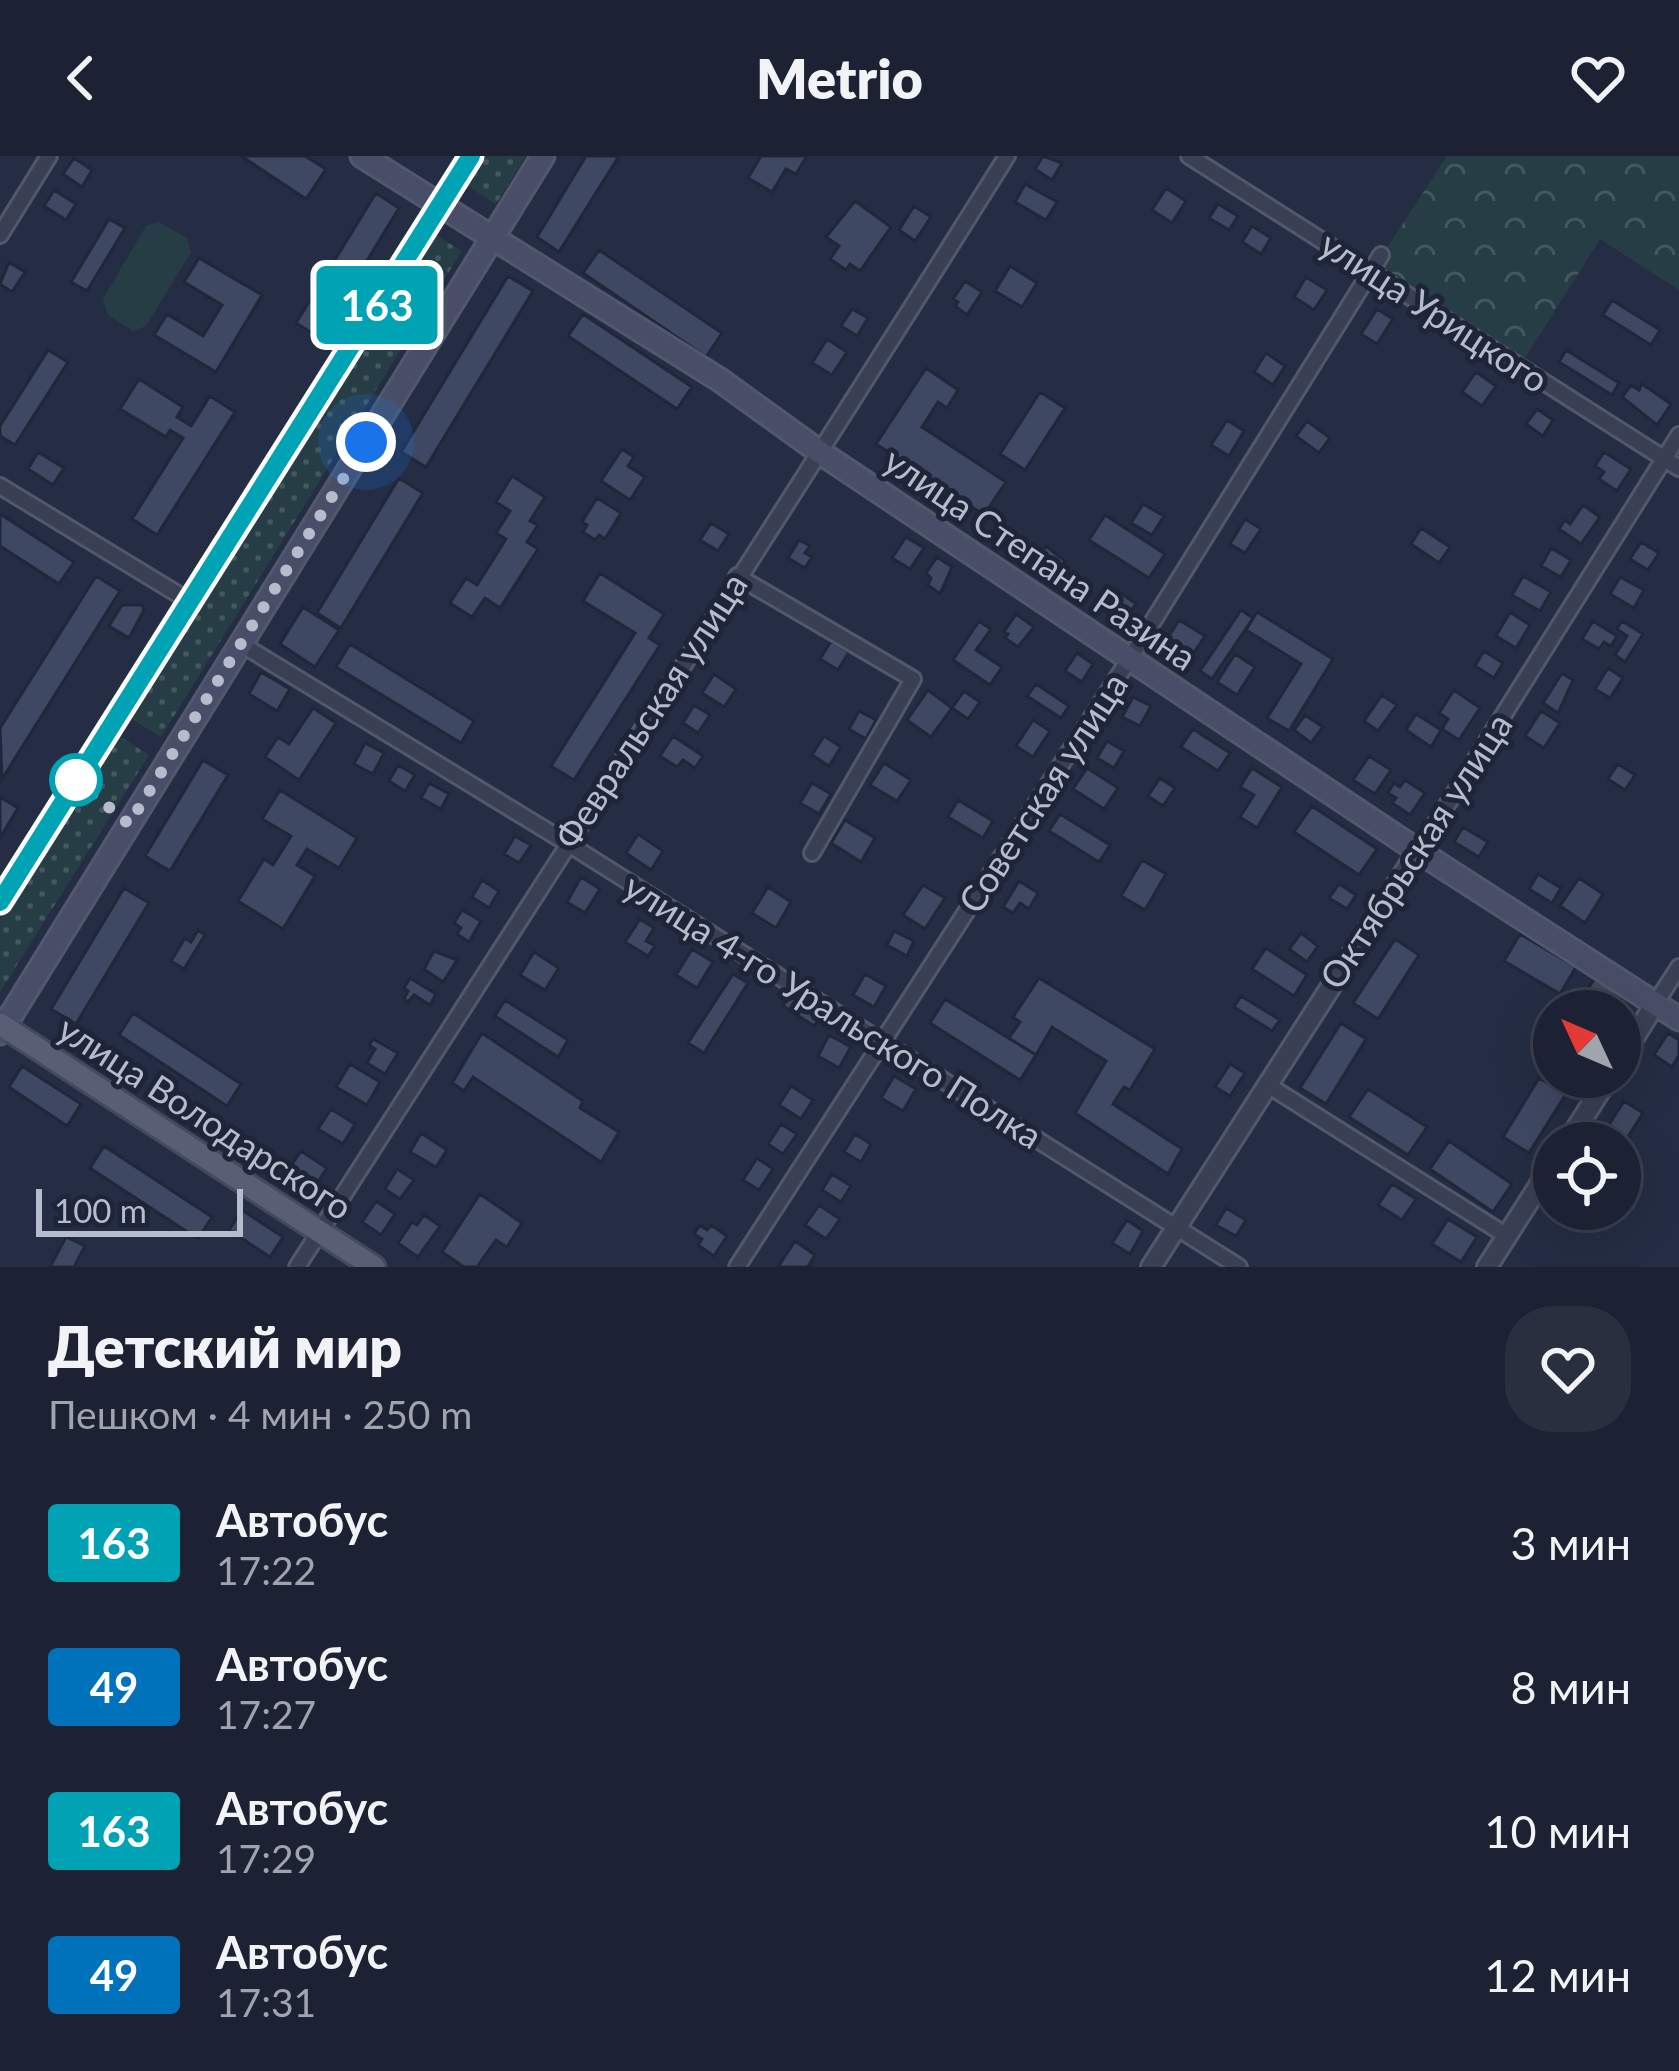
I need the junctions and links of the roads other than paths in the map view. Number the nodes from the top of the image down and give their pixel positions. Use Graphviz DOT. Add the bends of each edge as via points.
graph roads {
  1 [pos="49,156"];
  2 [pos="362,156"];
  3 [pos="471,156"];
  4 [pos="543,156"];
  5 [pos="1007,156"];
  6 [pos="1189,156"];
  7 [pos="441,205"];
  8 [pos="0,235"];
  9 [pos="491,237"];
  10 [pos="1381,255"];
  11 [pos="1372,271"];
  12 [pos="1679,434"];
  13 [pos="821,453"];
  14 [pos="1664,458"];
  15 [pos="1679,468"];
  16 [pos="0,486"];
  17 [pos="737,576"];
  18 [pos="189,602"];
  19 [pos="241,644"];
  20 [pos="1130,658"];
  21 [pos="567,843"];
  22 [pos="1418,851"];
  23 [pos="812,853"];
  24 [pos="0,902"];
  25 [pos="1679,967"];
  26 [pos="1655,1004"];
  27 [pos="1679,1019"];
  28 [pos="1641,1026"];
  29 [pos="1,1028"];
  30 [pos="881,1041"];
  31 [pos="1266,1084"];
  32 [pos="1533,1195"];
  33 [pos="1176,1227"];
  34 [pos="319,1232"];
  35 [pos="1507,1236"];
  36 [pos="297,1267"];
  37 [pos="374,1267"];
  38 [pos="737,1267"];
  39 [pos="1151,1267"];
  40 [pos="1240,1267"];
  41 [pos="1487,1267"];
  1 -- 8 [label="street"];
  2 -- 7 [label="main road, улица Степана Разина"];
  3 -- 7 [label="main road"];
  4 -- 9 [label="main road"];
  5 -- 13 [label="street, Февральская улица"];
  6 -- 11 [label="street, улица Урицкого"];
  7 -- 9 [label="main road, улица Степана Разина"];
  7 -- 18 [label="main road"];
  9 -- 13 [label="main road, улица Степана Разина"];
  9 -- 19 [label="main road"];
  10 -- 11 [label="street, Советская улица"];
  11 -- 14 [label="street, улица Урицкого"];
  11 -- 20 [label="street, Советская улица"];
  12 -- 14 [label="street, Октябрьская улица"];
  13 -- 17 [label="street, Февральская улица"];
  13 -- 20 [label="main road, улица Степана Разина"];
  14 -- 15 [label="street, улица Урицкого"];
  14 -- 22 [label="street, Октябрьская улица"];
  16 -- 18 [label="street"];
  17 -- 21 [label="street, Февральская улица"];
  17 -- 23 [label="street" via="913,679"];
  18 -- 24 [label="main road"];
  19 -- 21 [label="street, улица 4-го Уральского Полка"];
  19 -- 29 [label="main road"];
  20 -- 22 [label="main road, улица Степана Разина"];
  20 -- 30 [label="street, Советская улица"];
  21 -- 30 [label="street, улица 4-го Уральского Полка"];
  21 -- 34 [label="street, Февральская улица"];
  22 -- 26 [label="main road, улица Степана Разина"];
  22 -- 31 [label="street, Октябрьская улица"];
  25 -- 26 [label="street"];
  26 -- 27 [label="main road, улица Степана Разина"];
  26 -- 28 [label="street"];
  29 -- 34 [label="main road, улица Володарского"];
  30 -- 33 [label="street, улица 4-го Уральского Полка"];
  30 -- 38 [label="street, Советская улица"];
  31 -- 33 [label="street, Октябрьская улица"];
  31 -- 35 [label="street"];
  32 -- 35 [label="street"];
  33 -- 39 [label="street, Октябрьская улица"];
  33 -- 40 [label="street, улица 4-го Уральского Полка"];
  34 -- 36 [label="street, Февральская улица"];
  34 -- 37 [label="main road, улица Володарского"];
  35 -- 41 [label="street"];
}
